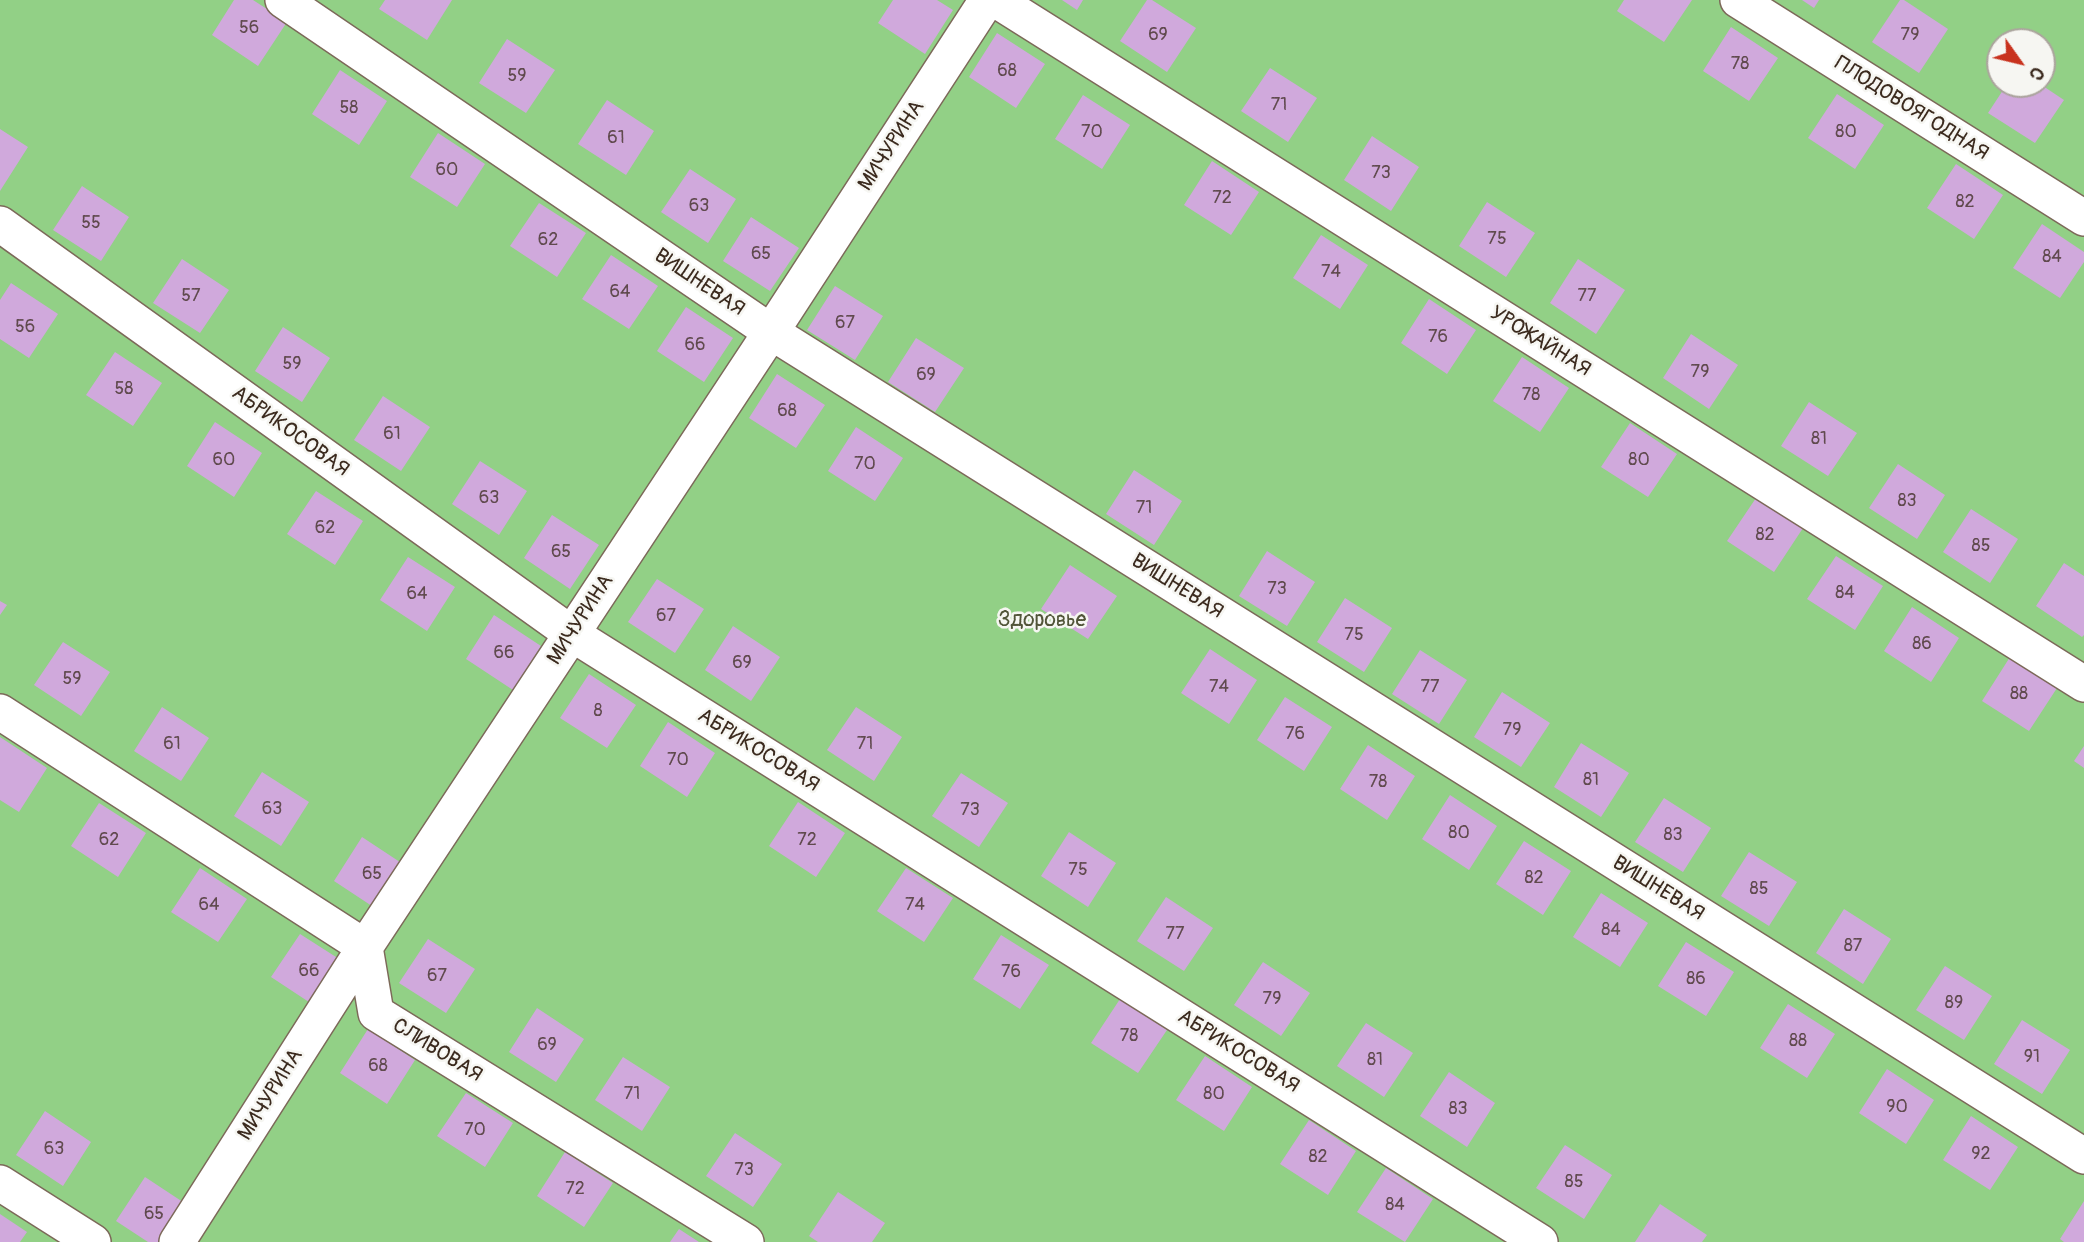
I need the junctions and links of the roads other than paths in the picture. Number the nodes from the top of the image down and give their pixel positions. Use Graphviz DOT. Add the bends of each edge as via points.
graph roads {
  1 [pos="283,0"];
  2 [pos="987,0"];
  3 [pos="996,0"];
  4 [pos="1738,0"];
  5 [pos="2084,218"];
  6 [pos="0,224"];
  7 [pos="771,332"];
  8 [pos="572,634"];
  9 [pos="2084,684"];
  10 [pos="0,712"];
  11 [pos="365,947"];
  12 [pos="2084,1156"];
  13 [pos="0,1183"];
  14 [pos="93,1242"];
  15 [pos="177,1242"];
  16 [pos="746,1242"];
  17 [pos="1540,1242"];
  1 -- 7 [label="street, ВИШНЕВАЯ"];
  2 -- 7 [label="street, МИЧУРИНА"];
  3 -- 9 [label="street, УРОЖАЙНАЯ"];
  4 -- 5 [label="street, ПЛОДОВОЯГОДНАЯ"];
  6 -- 8 [label="street, АБРИКОСОВАЯ"];
  7 -- 8 [label="street, МИЧУРИНА"];
  7 -- 12 [label="street, ВИШНЕВАЯ"];
  8 -- 11 [label="street, МИЧУРИНА"];
  8 -- 17 [label="street, АБРИКОСОВАЯ"];
  10 -- 11 [label="street"];
  11 -- 15 [label="street, МИЧУРИНА"];
  11 -- 16 [label="street, СЛИВОВАЯ" via="376,1013"];
  13 -- 14 [label="street"];
}
